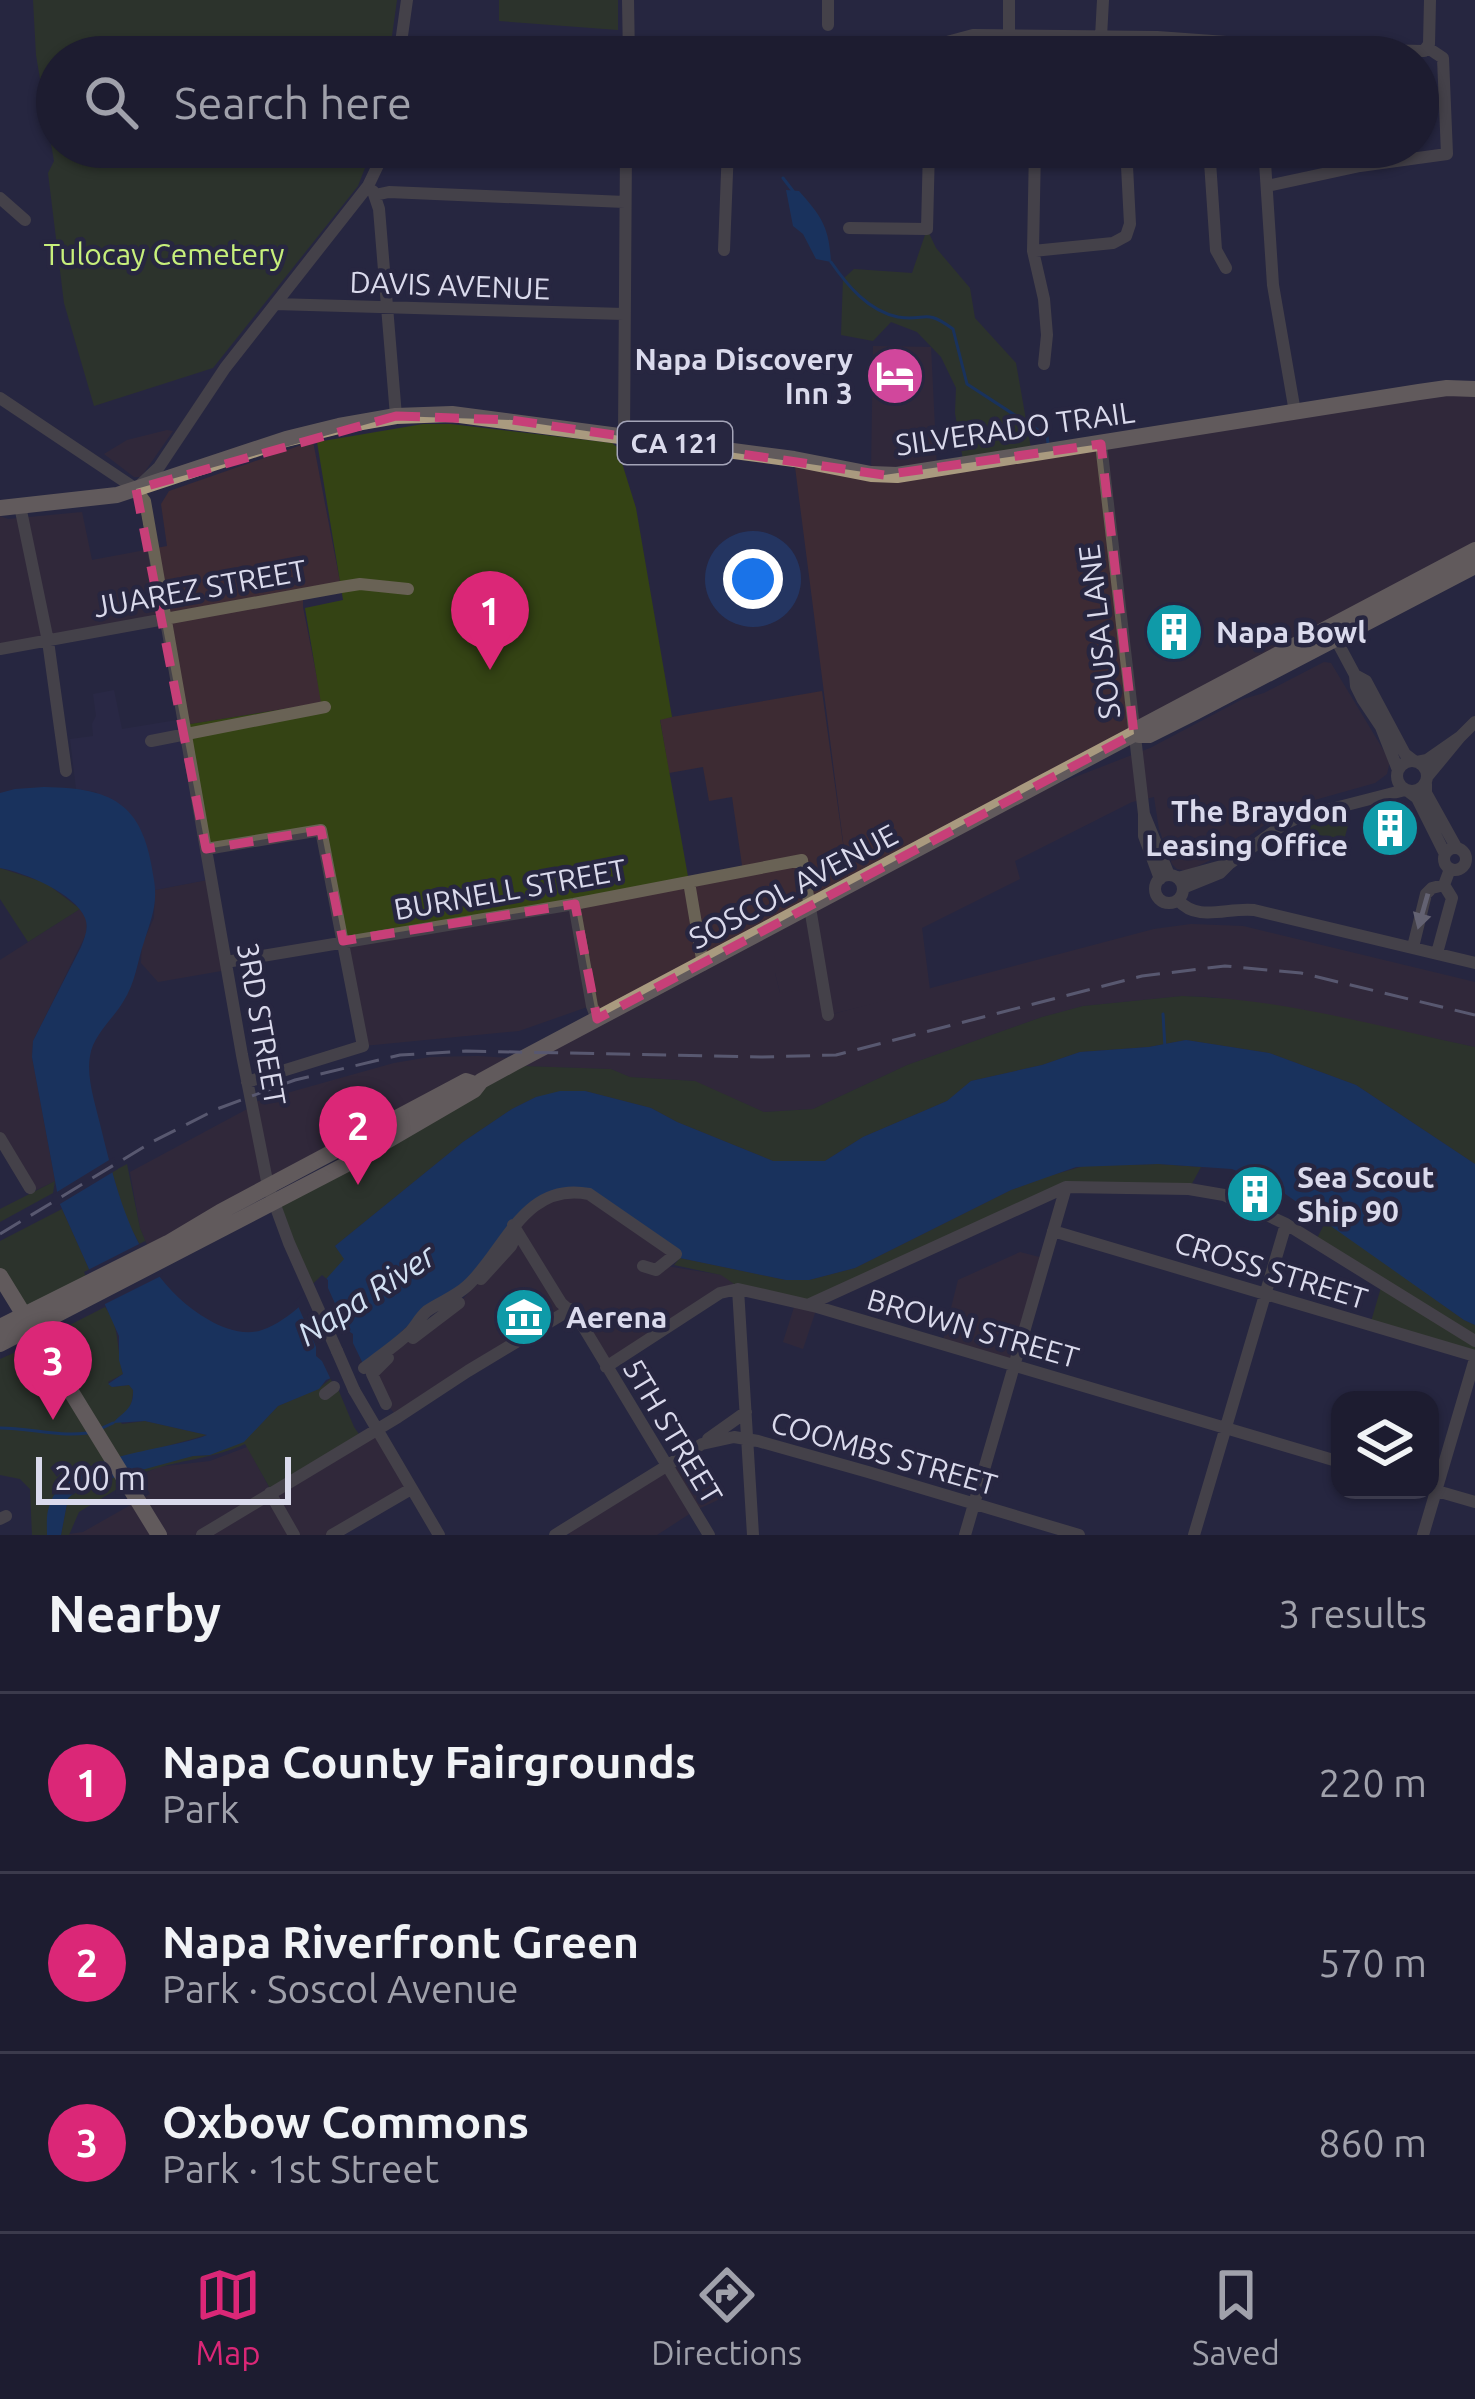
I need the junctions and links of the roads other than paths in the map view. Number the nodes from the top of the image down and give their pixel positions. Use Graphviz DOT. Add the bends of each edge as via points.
graph roads {
  1 [pos="407,0"];
  2 [pos="628,0"];
  3 [pos="828,0"];
  4 [pos="1010,0"];
  5 [pos="1103,0"];
  6 [pos="1430,0"];
  7 [pos="828,25"];
  8 [pos="1009,35"];
  9 [pos="402,36"];
  10 [pos="628,36"];
  11 [pos="966,36"];
  12 [pos="1032,36"];
  13 [pos="1101,36"];
  14 [pos="1428,36"];
  15 [pos="1439,55"];
  16 [pos="1439,155"];
  17 [pos="379,168"];
  18 [pos="626,168"];
  19 [pos="730,168"];
  20 [pos="928,168"];
  21 [pos="1035,168"];
  22 [pos="1127,168"];
  23 [pos="1211,168"];
  24 [pos="1266,168"];
  25 [pos="1350,168"];
  26 [pos="1267,185"];
  27 [pos="372,190"];
  28 [pos="0,198"];
  29 [pos="626,202"];
  30 [pos="25,220"];
  31 [pos="849,228"];
  32 [pos="724,250"];
  33 [pos="1033,251"];
  34 [pos="1226,268"];
  35 [pos="275,304"];
  36 [pos="386,308"];
  37 [pos="624,314"];
  38 [pos="1044,364"];
  39 [pos="1475,389"];
  40 [pos="0,398"];
  41 [pos="1295,412"];
  42 [pos="397,416"];
  43 [pos="624,436"];
  44 [pos="177,441"];
  45 [pos="1100,443"];
  46 [pos="206,466"];
  47 [pos="136,489"];
  48 [pos="20,506"];
  49 [pos="0,508"];
  50 [pos="1475,550"];
  51 [pos="1475,566"];
  52 [pos="408,589"];
  53 [pos="166,619"];
  54 [pos="1333,633"];
  55 [pos="48,640"];
  56 [pos="0,649"];
  57 [pos="1355,675"];
  58 [pos="325,706"];
  59 [pos="1475,722"];
  60 [pos="186,734"];
  61 [pos="1135,734"];
  62 [pos="1460,736"];
  63 [pos="151,741"];
  64 [pos="1415,761"];
  65 [pos="66,770"];
  66 [pos="1398,771"];
  67 [pos="1426,780"];
  68 [pos="1406,790"];
  69 [pos="1356,801"];
  70 [pos="206,849"];
  71 [pos="1450,851"];
  72 [pos="1470,863"];
  73 [pos="1450,868"];
  74 [pos="689,882"];
  75 [pos="1174,884"];
  76 [pos="1444,885"];
  77 [pos="574,904"];
  78 [pos="809,905"];
  79 [pos="343,941"];
  80 [pos="1413,947"];
  81 [pos="1437,953"];
  82 [pos="226,962"];
  83 [pos="1475,963"];
  84 [pos="704,965"];
  85 [pos="828,1015"];
  86 [pos="597,1019"];
  87 [pos="248,1082"];
  88 [pos="0,1138"];
  89 [pos="1066,1187"];
  90 [pos="30,1188"];
  91 [pos="270,1194"];
  92 [pos="1286,1225"];
  93 [pos="515,1229"];
  94 [pos="1053,1231"];
  95 [pos="643,1266"];
  96 [pos="0,1276"];
  97 [pos="738,1289"];
  98 [pos="1266,1293"];
  99 [pos="809,1305"];
  100 [pos="571,1309"];
  101 [pos="28,1321"];
  102 [pos="1,1338"];
  103 [pos="1475,1341"];
  104 [pos="1475,1358"];
  105 [pos="1015,1366"];
  106 [pos="606,1367"];
  107 [pos="364,1369"];
  108 [pos="386,1404"];
  109 [pos="746,1412"];
  110 [pos="1226,1428"];
  111 [pos="376,1429"];
  112 [pos="748,1439"];
  113 [pos="702,1444"];
  114 [pos="1331,1459"];
  115 [pos="667,1464"];
  116 [pos="1439,1471"];
  117 [pos="411,1489"];
  118 [pos="1439,1492"];
  119 [pos="270,1493"];
  120 [pos="1431,1499"];
  121 [pos="1475,1502"];
  122 [pos="974,1504"];
  123 [pos="563,1533"];
  124 [pos="159,1535"];
  125 [pos="202,1535"];
  126 [pos="294,1535"];
  127 [pos="332,1535"];
  128 [pos="440,1535"];
  129 [pos="709,1535"];
  130 [pos="753,1535"];
  131 [pos="965,1535"];
  132 [pos="1079,1535"];
  133 [pos="1194,1535"];
  134 [pos="1423,1535"];
  1 -- 9 [label="street"];
  2 -- 10 [label="street"];
  3 -- 7 [label="street"];
  4 -- 8 [label="street"];
  5 -- 13 [label="street"];
  6 -- 14 [label="street"];
  8 -- 11 [label="street"];
  8 -- 12 [label="street"];
  15 -- 16 [label="street" via="1447,154"];
  17 -- 27 [label="street"];
  18 -- 29 [label="street"];
  19 -- 32 [label="street"];
  20 -- 31 [label="street" via="927,229"];
  21 -- 33 [label="street"];
  22 -- 33 [label="street" via="1126,236"];
  23 -- 34 [label="street" via="1216,250"];
  24 -- 26 [label="street"];
  25 -- 26 [label="street"];
  26 -- 41 [label="street" via="1273,285"];
  27 -- 29 [label="street"];
  27 -- 35 [label="street"];
  27 -- 36 [label="street"];
  28 -- 30 [label="street"];
  29 -- 37 [label="street"];
  33 -- 38 [label="street" via="1044,299"];
  35 -- 36 [label="street, DAVIS AVENUE"];
  35 -- 44 [label="street"];
  36 -- 37 [label="street, DAVIS AVENUE"];
  36 -- 42 [label="street"];
  37 -- 43 [label="street"];
  39 -- 41 [label="main road, SILVERADO TRAIL / CA 121"];
  40 -- 47 [label="street"];
  41 -- 45 [label="main road, SILVERADO TRAIL / CA 121"];
  42 -- 43 [label="main road, SILVERADO TRAIL / CA 121" via="452,414"];
  42 -- 46 [label="main road, SILVERADO TRAIL / CA 121"];
  43 -- 45 [label="main road, SILVERADO TRAIL / CA 121" via="884,475"];
  44 -- 46 [label="street" via="181,463"];
  44 -- 47 [label="street"];
  45 -- 61 [label="street, SOUSA LANE"];
  46 -- 47 [label="main road, SILVERADO TRAIL / CA 121"];
  47 -- 48 [label="main road, SILVERADO TRAIL / CA 121"];
  47 -- 53 [label="street, 3RD STREET" via="145,501"];
  48 -- 49 [label="main road, SILVERADO TRAIL / CA 121"];
  48 -- 55 [label="street"];
  50 -- 54 [label="main road, SOSCOL AVENUE"];
  51 -- 54 [label="main road, SOSCOL AVENUE"];
  52 -- 53 [label="street, JUAREZ STREET" via="360,584"];
  53 -- 55 [label="street, JUAREZ STREET"];
  53 -- 60 [label="street, 3RD STREET"];
  54 -- 57 [label="street"];
  54 -- 61 [label="main road, SOSCOL AVENUE"];
  55 -- 56 [label="street, JUAREZ STREET"];
  55 -- 65 [label="street"];
  57 -- 64 [label="street"];
  57 -- 66 [label="street"];
  58 -- 60 [label="street"];
  59 -- 62 [label="street"];
  60 -- 63 [label="street"];
  60 -- 70 [label="street, 3RD STREET"];
  61 -- 75 [label="street, SOUSA LANE" via="1144,814"];
  61 -- 78 [label="main road, SOSCOL AVENUE"];
  62 -- 64 [label="street"];
  62 -- 67 [label="street"];
  64 -- 66 [label="street"];
  64 -- 67 [label="street"];
  66 -- 68 [label="street"];
  66 -- 69 [label="street"];
  67 -- 68 [label="street"];
  67 -- 71 [label="street"];
  68 -- 69 [label="street"];
  68 -- 71 [label="street"];
  69 -- 75 [label="street" via="1288,822 1220,873"];
  70 -- 79 [label="street" via="321,830"];
  70 -- 82 [label="street, 3RD STREET"];
  71 -- 72 [label="street" via="1463,850"];
  71 -- 73 [label="street"];
  72 -- 73 [label="street"];
  73 -- 76 [label="street"];
  74 -- 77 [label="street, BURNELL STREET"];
  74 -- 78 [label="street, BURNELL STREET" via="802,860"];
  74 -- 84 [label="street"];
  75 -- 80 [label="street" via="1195,913 1254,910"];
  76 -- 80 [label="street, one-way" via="1426,893"];
  76 -- 81 [label="street" via="1451,898"];
  77 -- 79 [label="street, BURNELL STREET"];
  77 -- 86 [label="street"];
  78 -- 84 [label="main road, SOSCOL AVENUE"];
  78 -- 85 [label="street"];
  79 -- 82 [label="street, BURNELL STREET"];
  79 -- 87 [label="street" via="363,1046"];
  80 -- 81 [label="street"];
  81 -- 83 [label="street"];
  82 -- 87 [label="street, 3RD STREET"];
  84 -- 86 [label="main road, SOSCOL AVENUE"];
  86 -- 91 [label="main road, SOSCOL AVENUE" via="355,1160"];
  87 -- 91 [label="street, 3RD STREET"];
  88 -- 90 [label="street"];
  89 -- 92 [label="street" via="1208,1191"];
  89 -- 94 [label="street"];
  89 -- 99 [label="street"];
  91 -- 101 [label="main road, SOSCOL AVENUE"];
  91 -- 111 [label="street, 3RD STREET, bridge"];
  92 -- 98 [label="street"];
  92 -- 103 [label="street"];
  93 -- 95 [label="street" via="543,1200 589,1194 676,1254 656,1270"];
  93 -- 100 [label="street, 5TH STREET"];
  93 -- 107 [label="street" via="471,1282"];
  93 -- 108 [label="street" via="511,1246 461,1301 372,1374"];
  94 -- 98 [label="street, CROSS STREET"];
  94 -- 105 [label="street"];
  96 -- 101 [label="main road"];
  97 -- 99 [label="street, BROWN STREET"];
  97 -- 106 [label="street"];
  97 -- 109 [label="street"];
  98 -- 104 [label="street, CROSS STREET"];
  98 -- 110 [label="street"];
  99 -- 105 [label="street, BROWN STREET"];
  100 -- 106 [label="street, 5TH STREET"];
  100 -- 111 [label="street"];
  101 -- 102 [label="main road, SOSCOL AVENUE"];
  101 -- 124 [label="main road"];
  104 -- 116 [label="street"];
  105 -- 110 [label="street, BROWN STREET"];
  105 -- 122 [label="street"];
  106 -- 115 [label="street, 5TH STREET"];
  109 -- 112 [label="street"];
  109 -- 113 [label="street"];
  110 -- 114 [label="street, BROWN STREET"];
  110 -- 133 [label="street"];
  111 -- 117 [label="street, 3RD STREET"];
  111 -- 119 [label="street"];
  112 -- 113 [label="street, COOMBS STREET"];
  112 -- 122 [label="street, COOMBS STREET"];
  112 -- 130 [label="street"];
  113 -- 115 [label="street, COOMBS STREET"];
  115 -- 123 [label="street, COOMBS STREET"];
  115 -- 129 [label="street, 5TH STREET"];
  117 -- 127 [label="street"];
  117 -- 128 [label="street, 3RD STREET"];
  118 -- 121 [label="street"];
  119 -- 125 [label="street"];
  119 -- 126 [label="street"];
  120 -- 134 [label="street"];
  122 -- 131 [label="street"];
  122 -- 132 [label="street, COOMBS STREET"];
}
